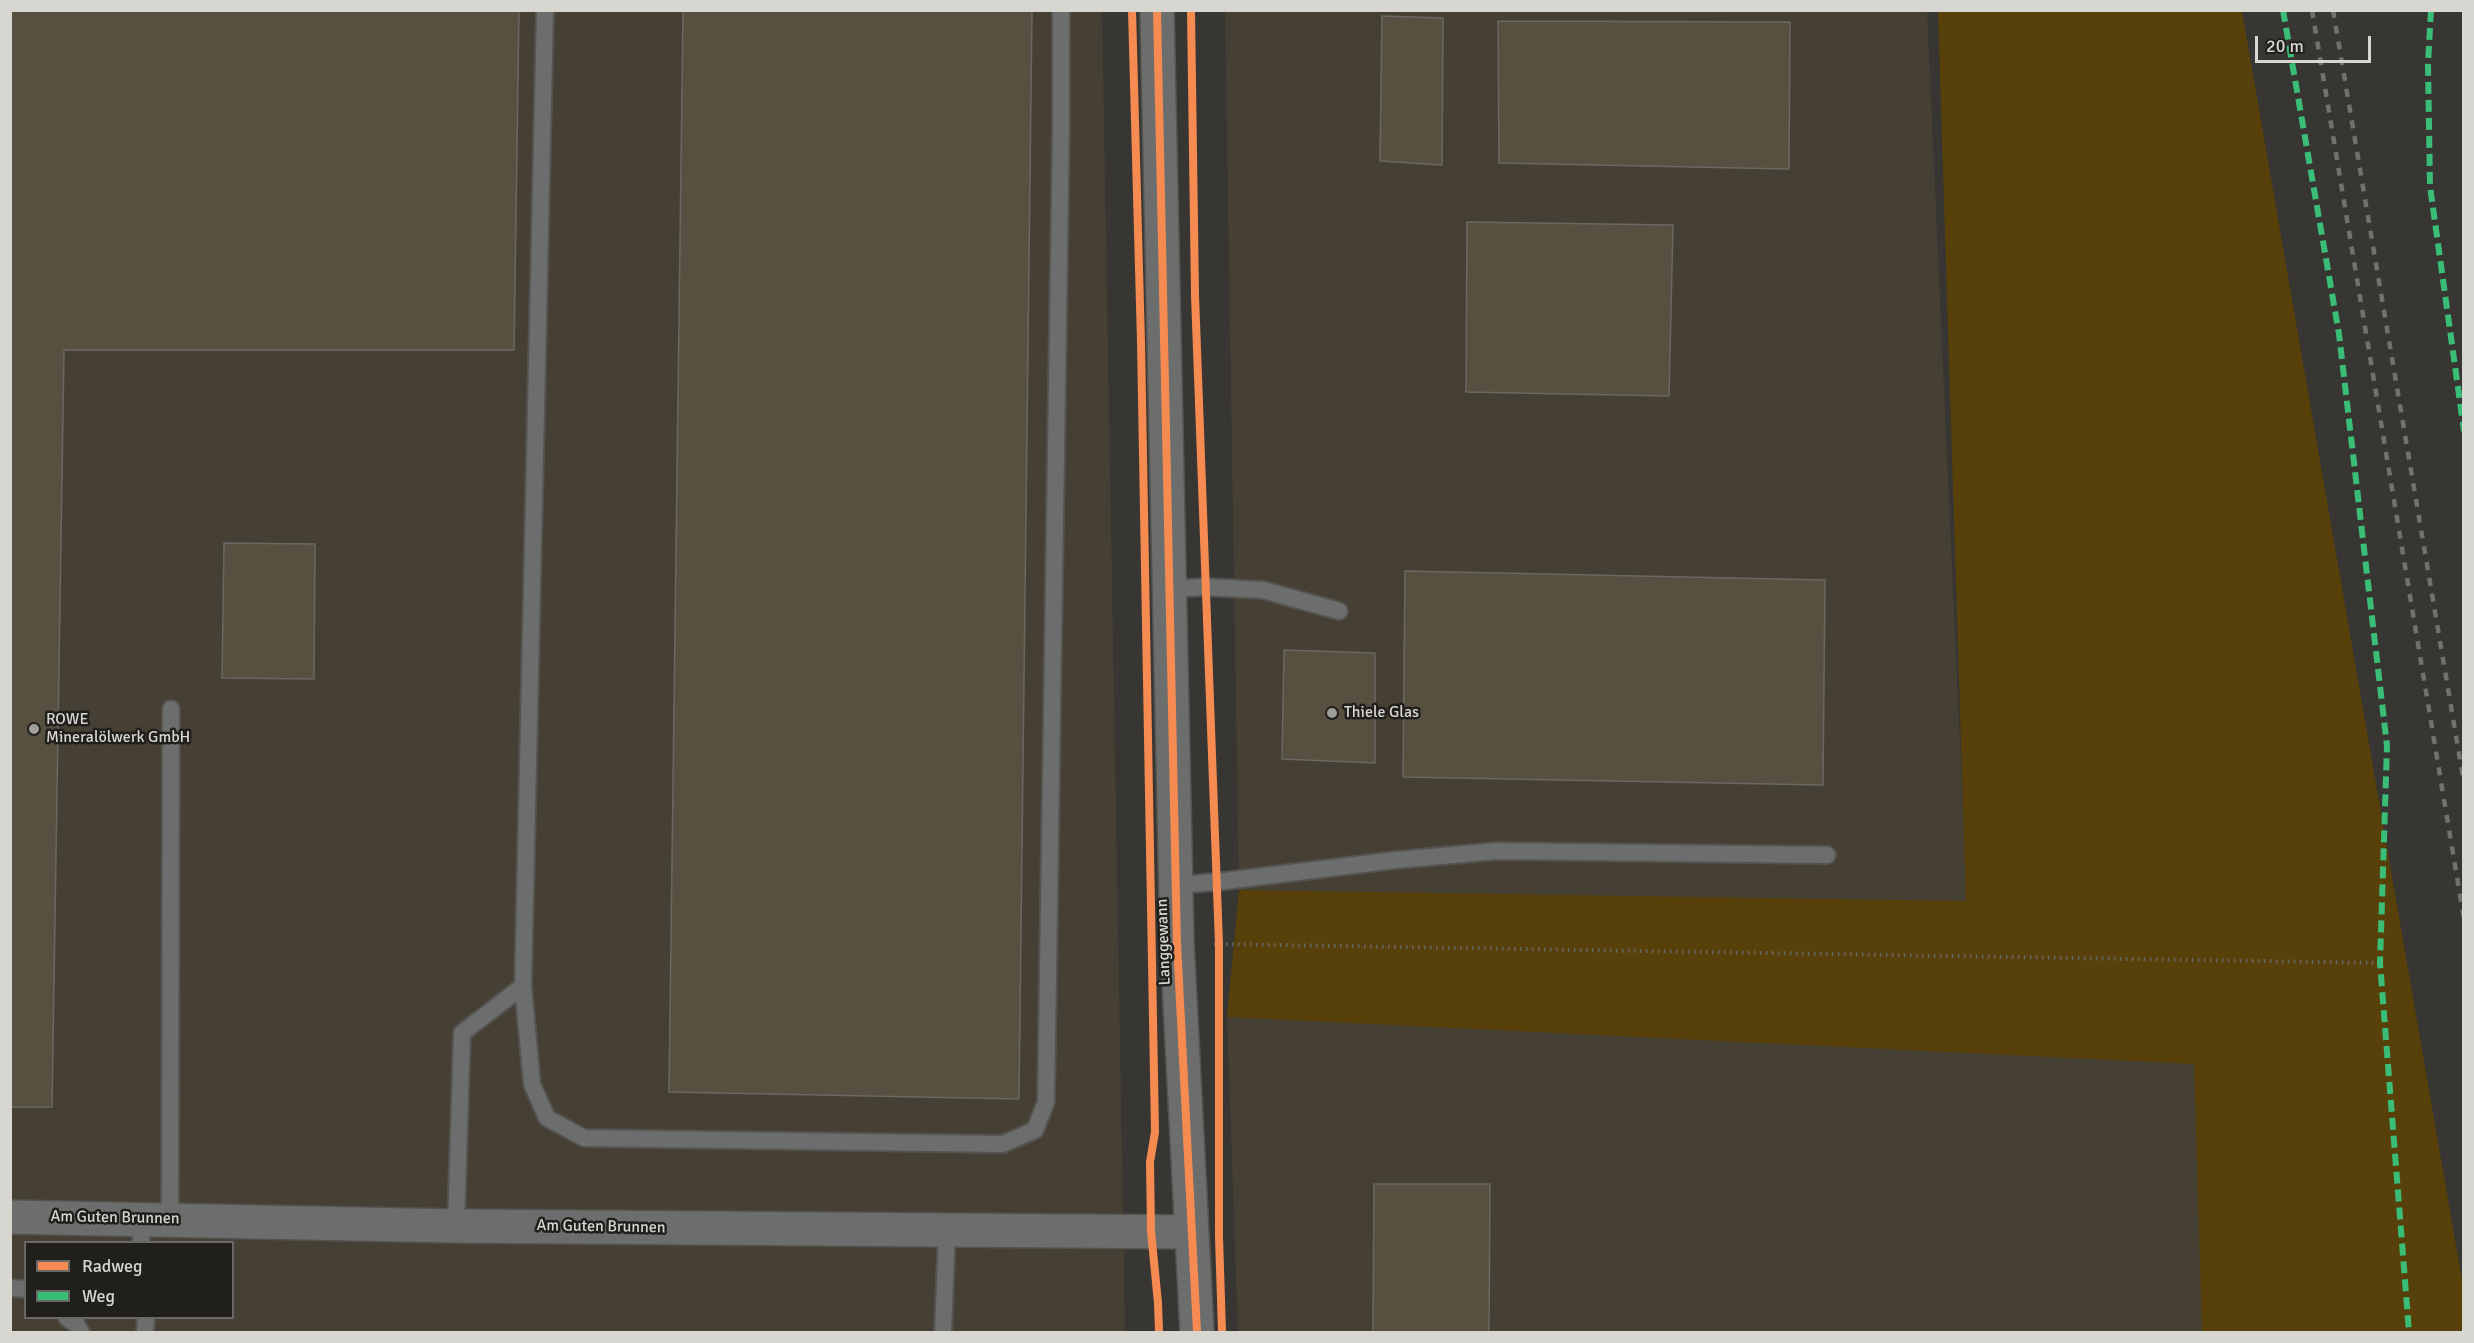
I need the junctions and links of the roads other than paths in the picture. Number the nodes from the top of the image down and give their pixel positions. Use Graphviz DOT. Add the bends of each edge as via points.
graph roads {
  1 [pos="545,10"];
  2 [pos="1061,10"];
  3 [pos="1157,10"];
  4 [pos="1169,589"];
  5 [pos="1339,611"];
  6 [pos="171,709"];
  7 [pos="1827,855"];
  8 [pos="1176,885"];
  9 [pos="523,986"];
  10 [pos="10,1217"];
  11 [pos="456,1226"];
  12 [pos="150,1227"];
  13 [pos="947,1231"];
  14 [pos="1191,1232"];
  15 [pos="70,1319"];
  16 [pos="81,1332"];
  17 [pos="943,1332"];
  18 [pos="1197,1332"];
  1 -- 9 [label="lane"];
  2 -- 9 [label="lane" via="1046,1102 1035,1130 1003,1144 584,1138 547,1119 532,1084"];
  3 -- 4 [label="street, Langgewann"];
  4 -- 5 [label="lane" via="1263,590"];
  4 -- 8 [label="street, Langgewann"];
  6 -- 12 [label="lane"];
  7 -- 8 [label="lane" via="1498,851"];
  8 -- 14 [label="street, Langgewann"];
  9 -- 11 [label="lane" via="462,1033"];
  10 -- 12 [label="street, Am Guten Brunnen"];
  11 -- 12 [label="street, Am Guten Brunnen"];
  11 -- 13 [label="street, Am Guten Brunnen"];
  13 -- 14 [label="street, Am Guten Brunnen"];
  13 -- 17 [label="lane"];
  14 -- 18 [label="street, Langgewann"];
  15 -- 16 [label="lane"];
}
